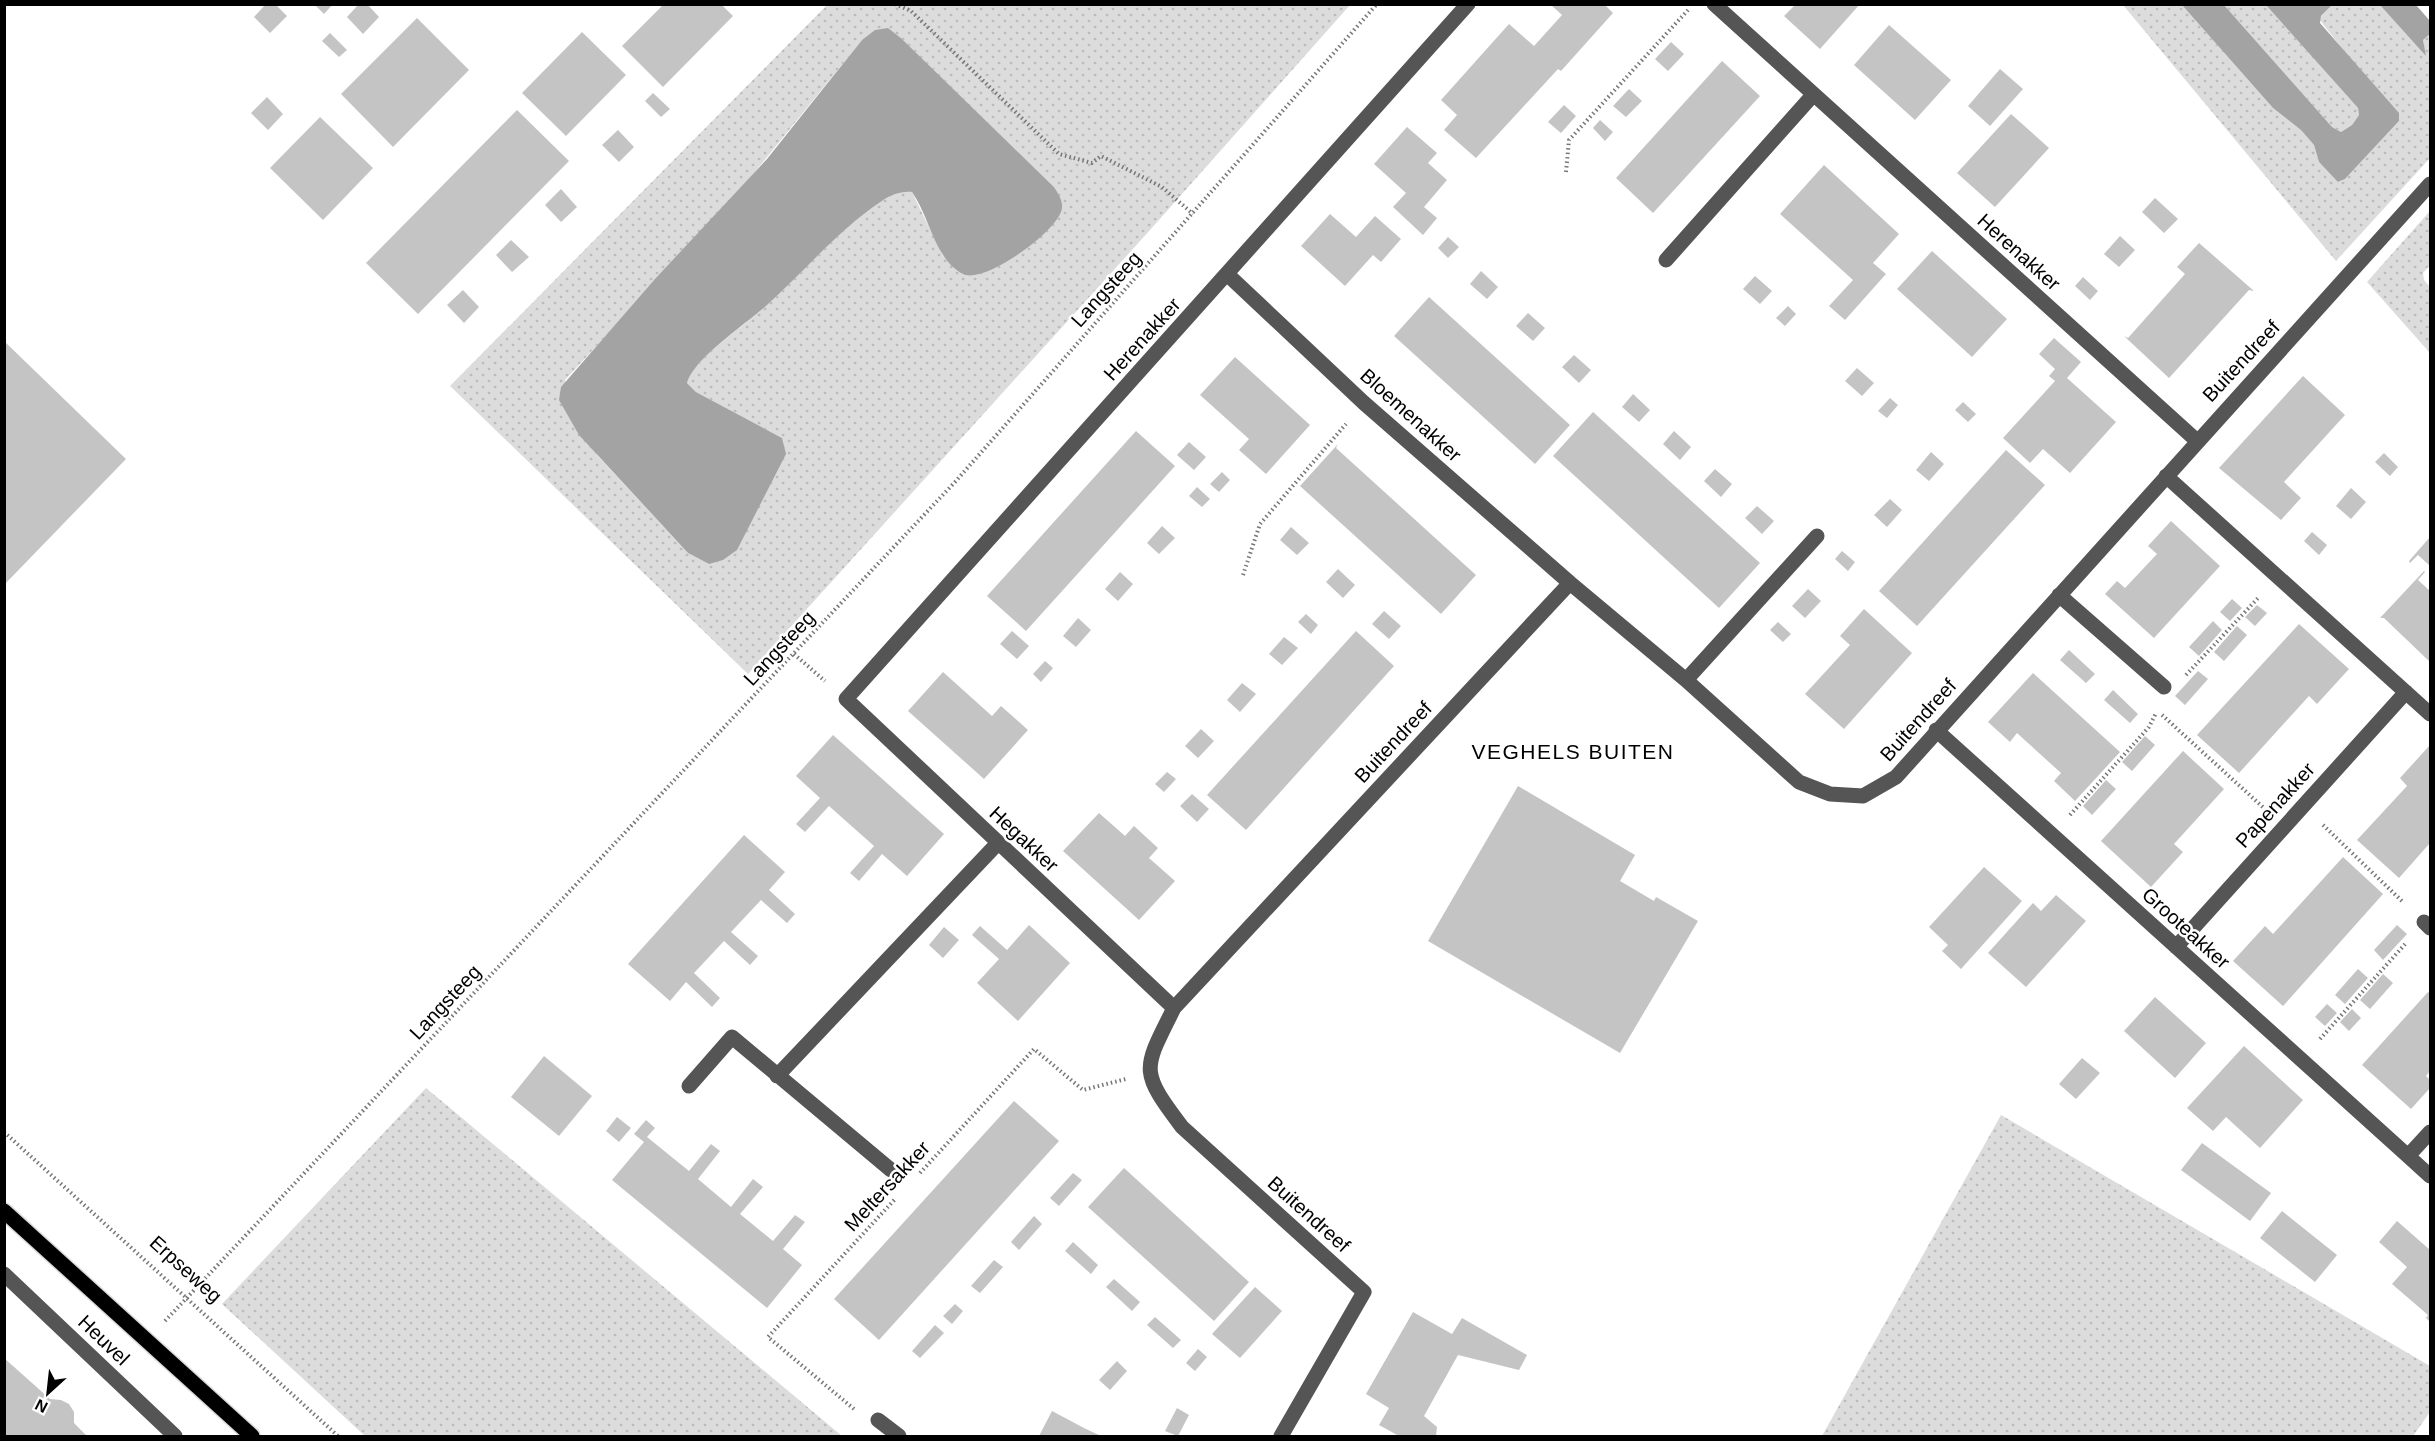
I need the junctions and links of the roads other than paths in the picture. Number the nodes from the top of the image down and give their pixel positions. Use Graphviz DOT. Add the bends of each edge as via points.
graph roads {
  1 [pos="1468,4"];
  2 [pos="1714,4"];
  3 [pos="1813,95"];
  4 [pos="2430,184"];
  5 [pos="1665,260"];
  6 [pos="1228,275"];
  7 [pos="2196,440"];
  8 [pos="2166,476"];
  9 [pos="1817,536"];
  10 [pos="1570,583"];
  11 [pos="2059,595"];
  12 [pos="1686,680"];
  13 [pos="2164,687"];
  14 [pos="2406,692"];
  15 [pos="846,699"];
  16 [pos="2430,714"];
  17 [pos="1936,730"];
  18 [pos="997,844"];
  19 [pos="2176,947"];
  20 [pos="1174,1008"];
  21 [pos="777,1076"];
  22 [pos="689,1086"];
  23 [pos="2430,1132"];
  24 [pos="2408,1156"];
  25 [pos="891,1170"];
  26 [pos="2430,1176"];
  27 [pos="4,1211"];
  28 [pos="4,1274"];
  29 [pos="878,1420"];
  30 [pos="175,1437"];
  31 [pos="252,1437"];
  32 [pos="898,1437"];
  33 [pos="1281,1437"];
  1 -- 6 [label="street, Herenakker"];
  2 -- 3 [label="street, Herenakker"];
  3 -- 5 [label="street"];
  3 -- 7 [label="street, Herenakker"];
  4 -- 7 [label="street, Buitendreef"];
  6 -- 10 [label="street, Bloemenakker" via="1364,403"];
  6 -- 15 [label="street, Herenakker"];
  7 -- 8 [label="street, Buitendreef"];
  8 -- 11 [label="street, Buitendreef"];
  8 -- 14 [label="street"];
  9 -- 12 [label="street"];
  10 -- 12 [label="street, Buitendreef"];
  10 -- 20 [label="street, Buitendreef"];
  11 -- 13 [label="street"];
  11 -- 17 [label="street, Buitendreef"];
  12 -- 17 [label="street, Buitendreef" via="1799,782 1830,795 1863,796 1896,777"];
  14 -- 16 [label="street"];
  14 -- 19 [label="street, Papenakker"];
  15 -- 18 [label="street, Hegakker"];
  17 -- 19 [label="street, Grooteakker"];
  18 -- 20 [label="street, Hegakker"];
  18 -- 21 [label="street"];
  19 -- 24 [label="street, Grooteakker"];
  20 -- 33 [label="street, Buitendreef" via="1153,1051 1148,1073 1158,1095 1182,1127 1364,1292"];
  21 -- 22 [label="street" via="732,1036"];
  21 -- 25 [label="street"];
  23 -- 24 [label="street"];
  24 -- 26 [label="street, Grooteakker"];
  27 -- 31 [label="main road"];
  28 -- 30 [label="street, Heuvel"];
  29 -- 32 [label="street"];
}
